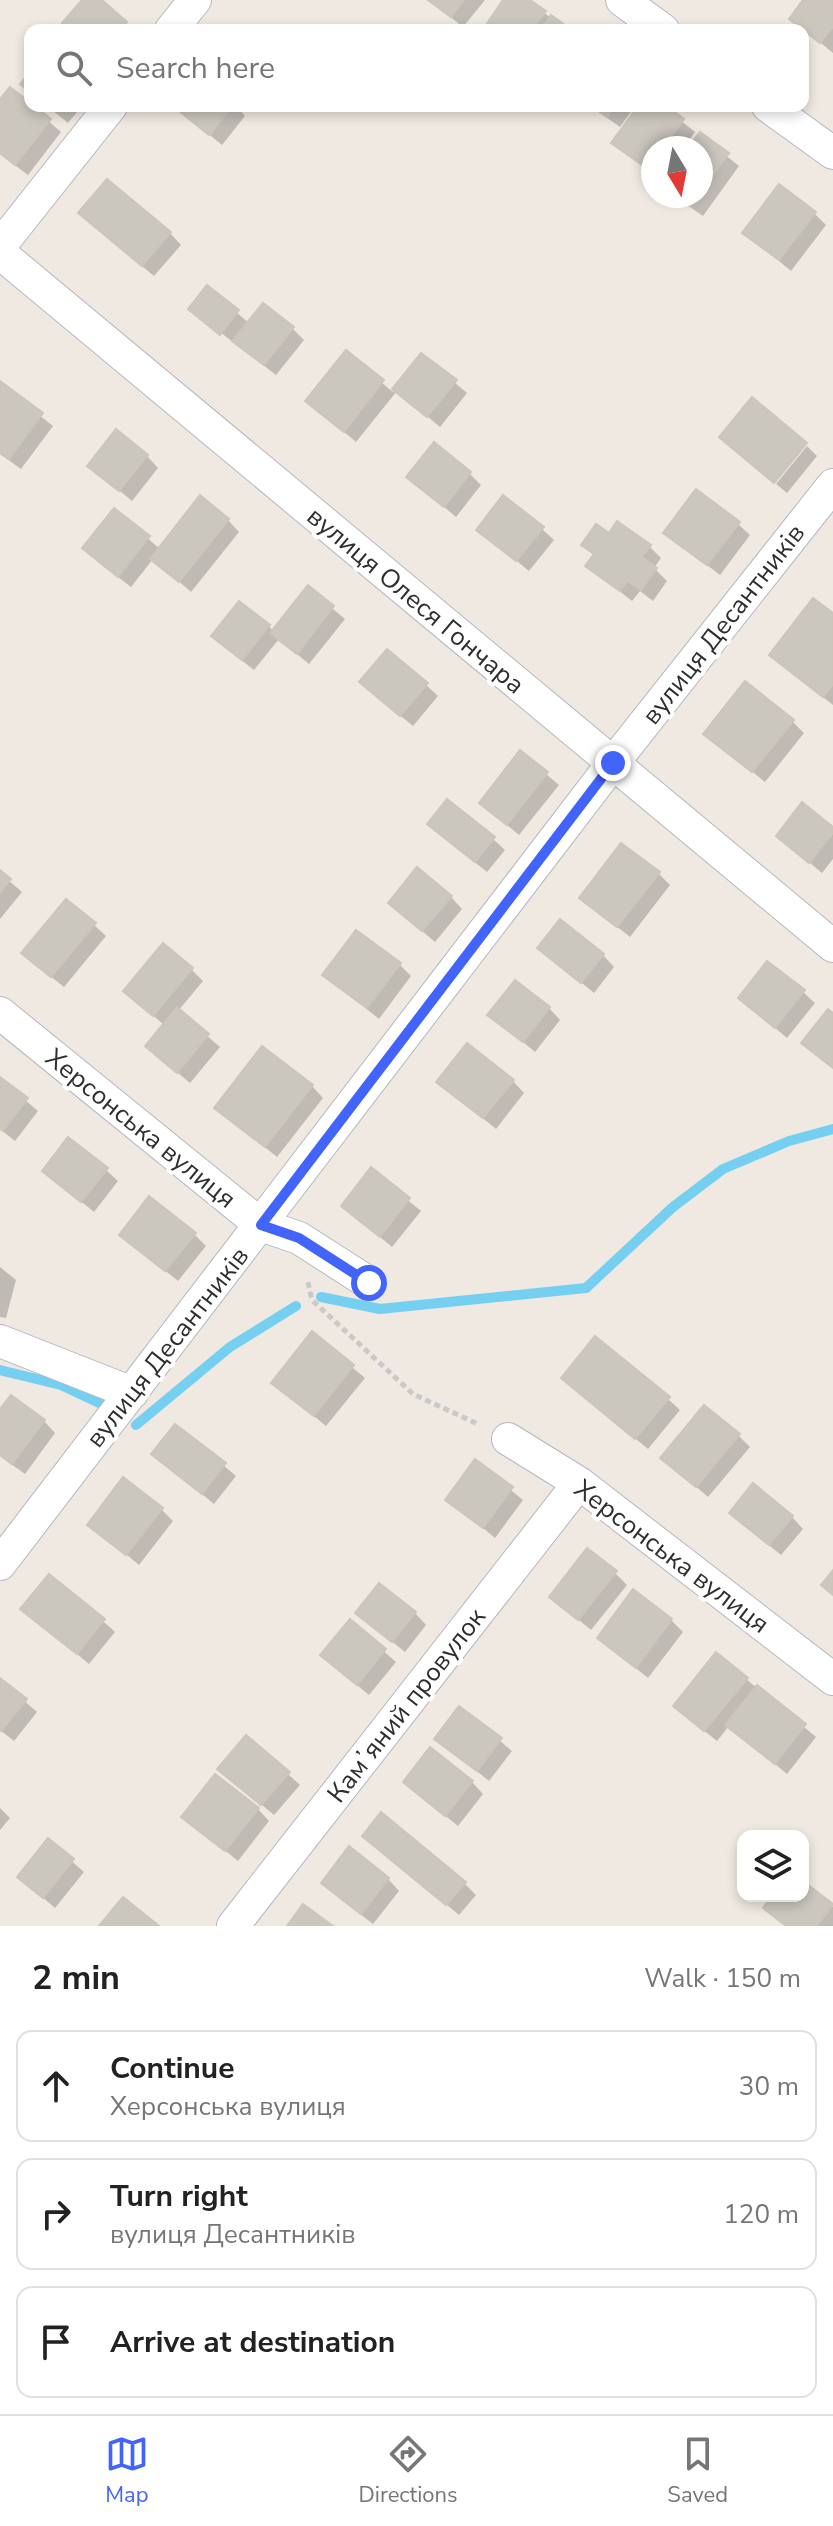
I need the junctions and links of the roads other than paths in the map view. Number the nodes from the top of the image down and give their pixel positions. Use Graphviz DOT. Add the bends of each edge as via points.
graph roads {
  1 [pos="195,0"];
  2 [pos="622,0"];
  3 [pos="176,24"];
  4 [pos="655,24"];
  5 [pos="106,112"];
  6 [pos="776,112"];
  7 [pos="833,153"];
  8 [pos="0,246"];
  9 [pos="0,253"];
  10 [pos="833,485"];
  11 [pos="613,763"];
  12 [pos="833,946"];
  13 [pos="0,1013"];
  14 [pos="261,1225"];
  15 [pos="369,1283"];
  16 [pos="0,1341"];
  17 [pos="132,1393"];
  18 [pos="508,1439"];
  19 [pos="579,1483"];
  20 [pos="0,1564"];
  21 [pos="833,1679"];
  22 [pos="233,1926"];
  1 -- 3 [label="street"];
  2 -- 4 [label="street"];
  5 -- 8 [label="street"];
  6 -- 7 [label="street"];
  9 -- 11 [label="street, вулиця Олеся Гончара"];
  10 -- 11 [label="street, вулиця Десантників"];
  11 -- 12 [label="street, вулиця Олеся Гончара"];
  11 -- 14 [label="street, вулиця Десантників"];
  13 -- 14 [label="street, Херсонська вулиця"];
  14 -- 15 [label="street, Херсонська вулиця" via="299,1238"];
  14 -- 17 [label="street, вулиця Десантників"];
  16 -- 17 [label="street"];
  17 -- 20 [label="street, вулиця Десантників"];
  18 -- 19 [label="street, Херсонська вулиця"];
  19 -- 21 [label="street, Херсонська вулиця"];
  19 -- 22 [label="street, Камʼяний провулок"];
}
